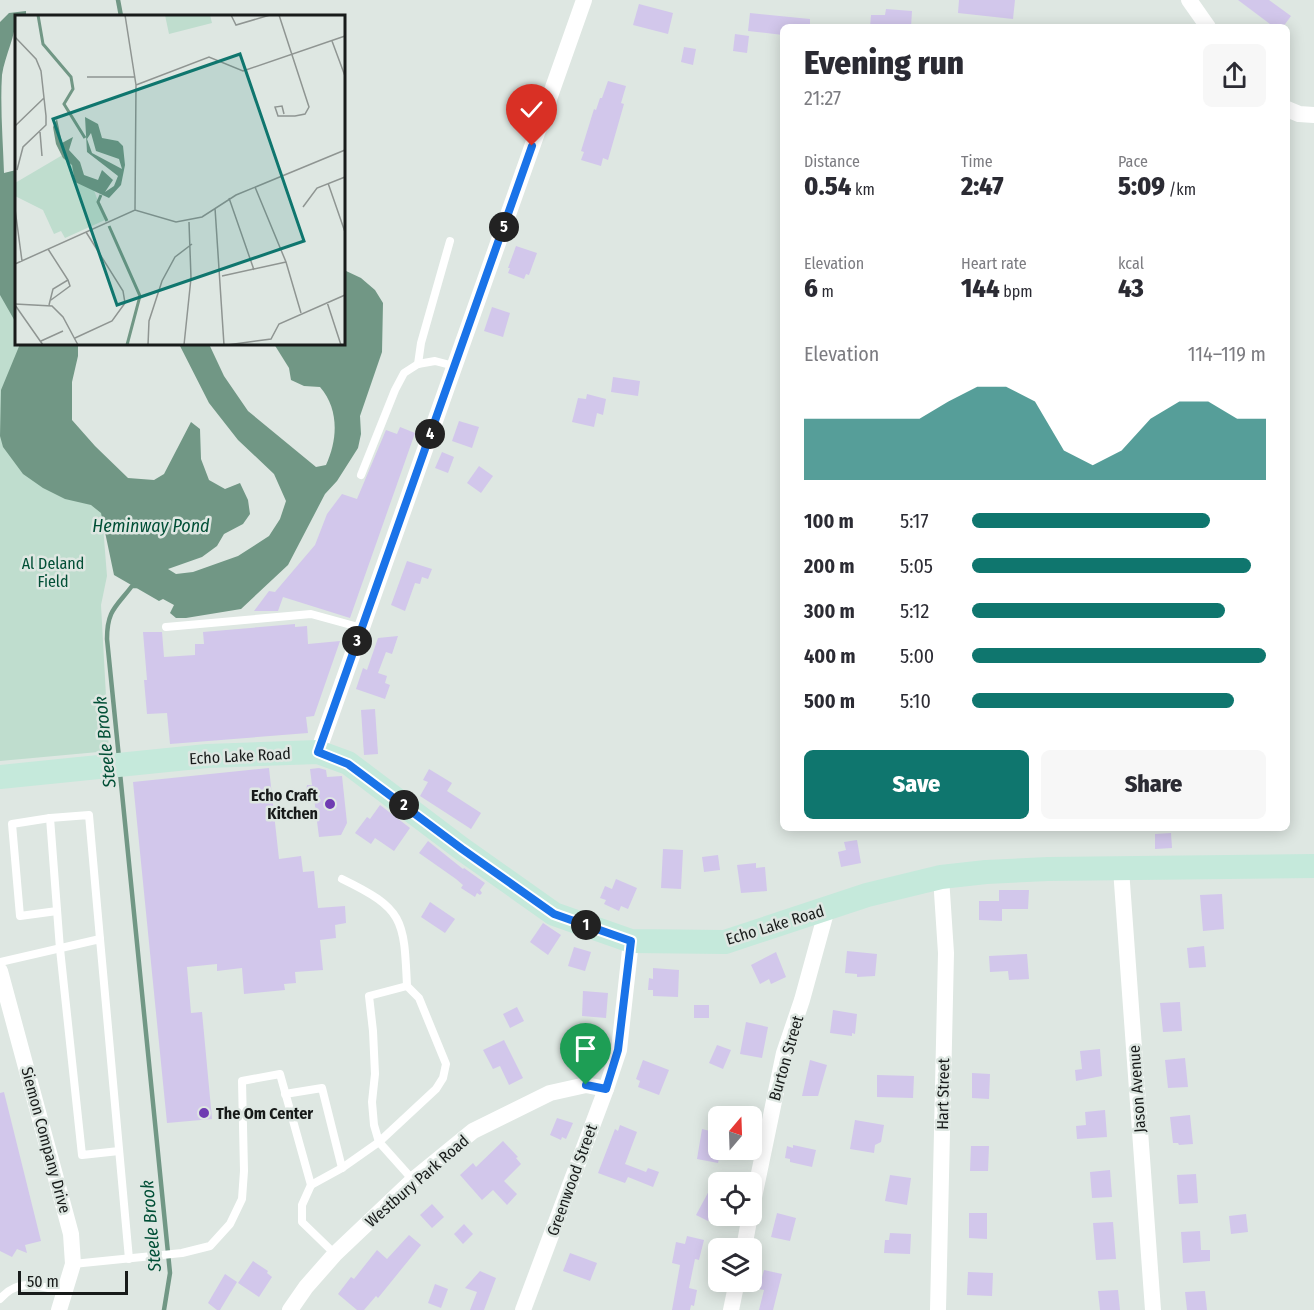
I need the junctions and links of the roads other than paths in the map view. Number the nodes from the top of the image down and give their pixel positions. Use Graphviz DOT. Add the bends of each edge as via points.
graph roads {
  1 [pos="584,0"];
  2 [pos="1189,0"];
  3 [pos="1206,24"];
  4 [pos="1290,111"];
  5 [pos="1314,115"];
  6 [pos="450,241"];
  7 [pos="418,364"];
  8 [pos="454,366"];
  9 [pos="361,475"];
  10 [pos="166,627"];
  11 [pos="362,628"];
  12 [pos="318,752"];
  13 [pos="0,777"];
  14 [pos="50,818"];
  15 [pos="1314,866"];
  16 [pos="1120,868"];
  17 [pos="941,877"];
  18 [pos="342,879"];
  19 [pos="827,909"];
  20 [pos="57,911"];
  21 [pos="100,939"];
  22 [pos="631,941"];
  23 [pos="60,949"];
  24 [pos="0,962"];
  25 [pos="0,971"];
  26 [pos="407,986"];
  27 [pos="606,1089"];
  28 [pos="285,1094"];
  29 [pos="379,1142"];
  30 [pos="119,1151"];
  31 [pos="342,1168"];
  32 [pos="759,1172"];
  33 [pos="413,1180"];
  34 [pos="311,1185"];
  35 [pos="335,1254"];
  36 [pos="129,1258"];
  37 [pos="73,1264"];
  38 [pos="65,1292"];
  39 [pos="735,1292"];
  40 [pos="0,1299"];
  41 [pos="59,1310"];
  42 [pos="290,1310"];
  43 [pos="523,1310"];
  44 [pos="731,1310"];
  45 [pos="938,1310"];
  46 [pos="1153,1310"];
  1 -- 8 [label="street"];
  2 -- 3 [label="street"];
  4 -- 5 [label="street"];
  6 -- 7 [label="lane"];
  7 -- 8 [label="lane" via="435,361"];
  7 -- 9 [label="lane" via="404,374 395,390"];
  8 -- 11 [label="street"];
  10 -- 11 [label="lane" via="311,614"];
  11 -- 12 [label="street"];
  12 -- 13 [label="main road, Echo Lake Road" via="207,756"];
  12 -- 22 [label="main road, Echo Lake Road" via="348,764 554,914"];
  14 -- 20 [label="lane"];
  14 -- 20 [label="lane" via="12,824 20,916"];
  14 -- 21 [label="lane" via="89,815"];
  15 -- 16 [label="main road, Echo Lake Road"];
  16 -- 17 [label="main road, Echo Lake Road"];
  16 -- 46 [label="street, Jason Avenue"];
  17 -- 19 [label="main road, Echo Lake Road"];
  17 -- 45 [label="street, Hart Street" via="946,953"];
  18 -- 26 [label="lane" via="386,904 401,924"];
  19 -- 22 [label="main road, Echo Lake Road" via="725,942"];
  19 -- 32 [label="street, Burton Street" via="784,1053"];
  20 -- 23 [label="lane"];
  21 -- 23 [label="lane"];
  21 -- 30 [label="lane"];
  22 -- 27 [label="street, Greenwood Street" via="618,1050"];
  23 -- 24 [label="lane"];
  23 -- 30 [label="lane" via="82,1155"];
  25 -- 37 [label="street, Siemon Company Drive" via="71,1234"];
  26 -- 29 [label="lane" via="369,996 374,1031 372,1102"];
  26 -- 29 [label="lane" via="419,998 446,1064 436,1089"];
  27 -- 33 [label="street, Westbury Park Road" via="586,1085 550,1094 473,1131"];
  27 -- 43 [label="street, Greenwood Street"];
  28 -- 31 [label="lane" via="322,1088"];
  28 -- 34 [label="lane"];
  28 -- 36 [label="lane" via="280,1074 242,1082 242,1199 230,1224 210,1246"];
  29 -- 31 [label="lane"];
  29 -- 33 [label="lane"];
  30 -- 36 [label="lane"];
  31 -- 34 [label="lane"];
  33 -- 35 [label="street, Westbury Park Road"];
  34 -- 35 [label="lane" via="302,1205 302,1222"];
  35 -- 42 [label="street, Westbury Park Road"];
  36 -- 37 [label="lane"];
  37 -- 38 [label="street, Siemon Company Drive"];
  38 -- 40 [label="lane" via="29,1284 8,1290"];
  38 -- 41 [label="street, Siemon Company Drive"];
  39 -- 44 [label="street"];
}
